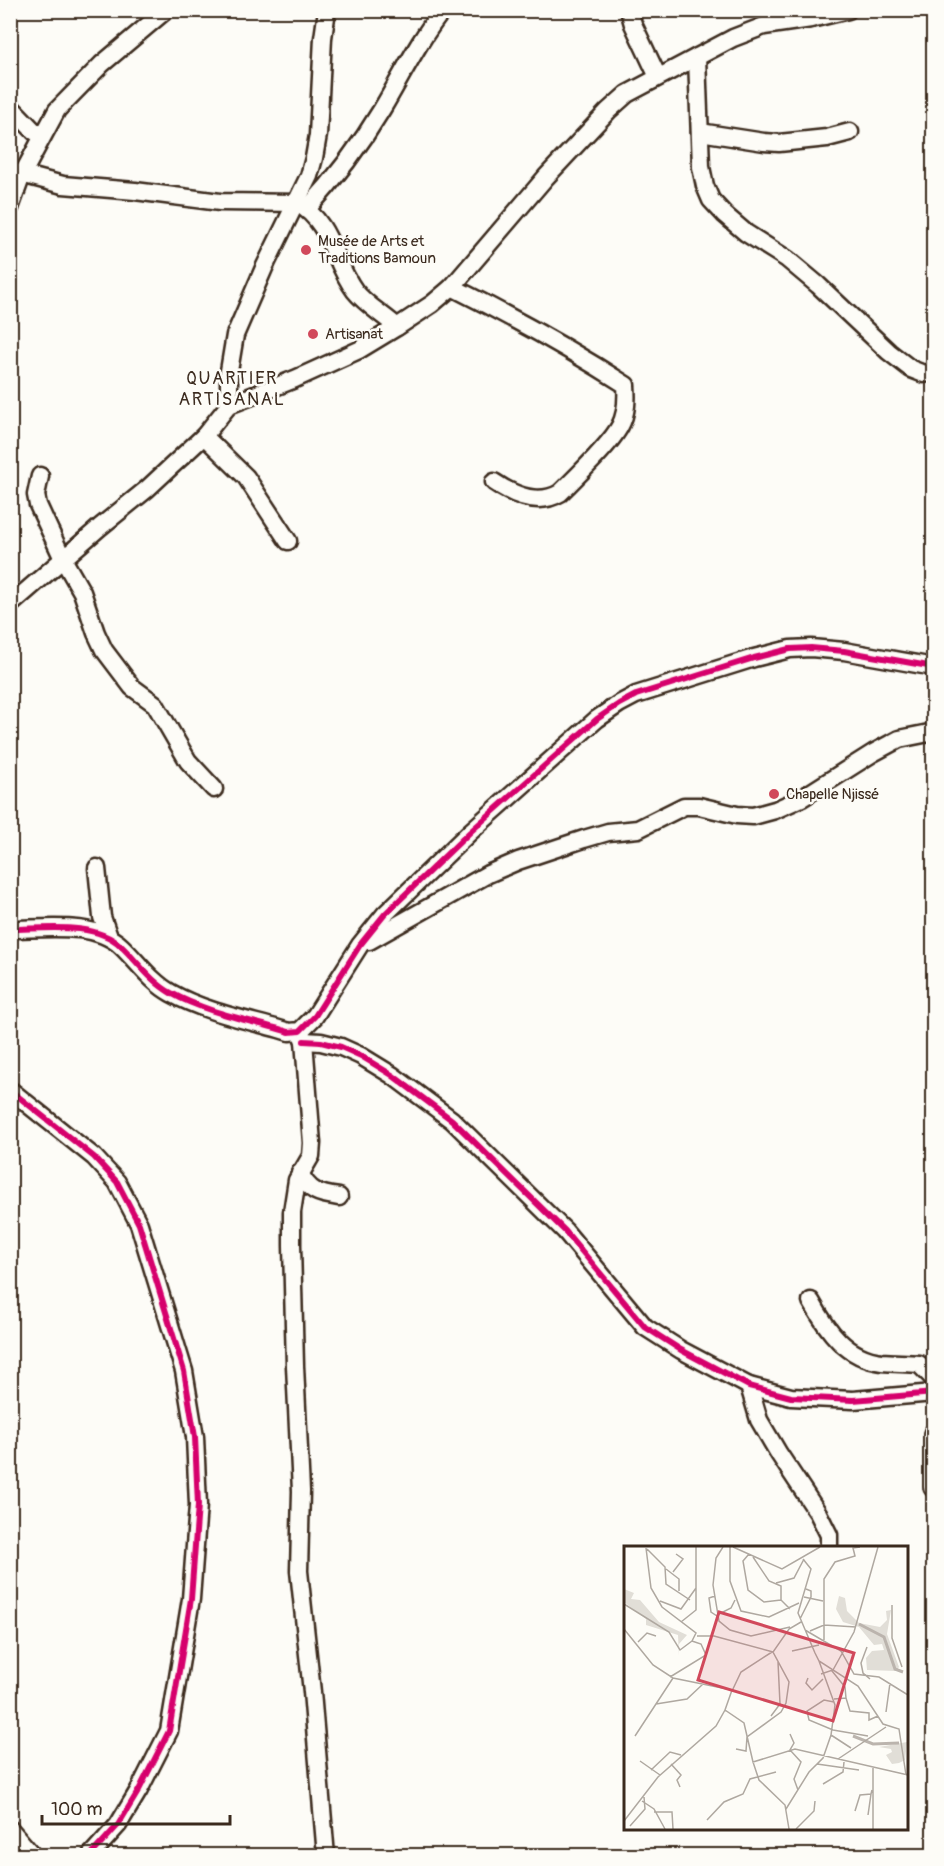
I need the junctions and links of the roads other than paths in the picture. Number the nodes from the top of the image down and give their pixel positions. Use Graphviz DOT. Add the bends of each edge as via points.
graph roads {
  1 [pos="166,10"];
  2 [pos="327,10"];
  3 [pos="443,10"];
  4 [pos="629,10"];
  5 [pos="848,10"];
  6 [pos="697,57"];
  7 [pos="658,77"];
  8 [pos="10,106"];
  9 [pos="700,132"];
  10 [pos="850,132"];
  11 [pos="42,136"];
  12 [pos="16,173"];
  13 [pos="302,206"];
  14 [pos="10,208"];
  15 [pos="452,287"];
  16 [pos="397,327"];
  17 [pos="933,371"];
  18 [pos="229,405"];
  19 [pos="204,436"];
  20 [pos="40,476"];
  21 [pos="494,482"];
  22 [pos="288,541"];
  23 [pos="63,559"];
  24 [pos="10,605"];
  25 [pos="933,667"];
  26 [pos="933,732"];
  27 [pos="214,789"];
  28 [pos="97,868"];
  29 [pos="10,929"];
  30 [pos="109,937"];
  31 [pos="360,945"];
  32 [pos="302,1036"];
  33 [pos="10,1090"];
  34 [pos="300,1173"];
  35 [pos="339,1197"];
  36 [pos="811,1301"];
  37 [pos="933,1379"];
  38 [pos="748,1386"];
  39 [pos="933,1393"];
  40 [pos="933,1434"];
  41 [pos="933,1487"];
  42 [pos="829,1546"];
  43 [pos="10,1829"];
  44 [pos="33,1856"];
  45 [pos="90,1856"];
  46 [pos="326,1856"];
  1 -- 11 [label="street" via="82,84 57,110"];
  2 -- 13 [label="street" via="318,135"];
  3 -- 13 [label="street" via="362,139 326,188"];
  4 -- 7 [label="street"];
  5 -- 6 [label="street" via="764,26"];
  6 -- 7 [label="street"];
  6 -- 9 [label="street"];
  7 -- 15 [label="street" via="627,94 608,111"];
  8 -- 11 [label="street"];
  9 -- 10 [label="street" via="779,143"];
  9 -- 17 [label="street" via="705,186 711,200 725,215 787,259 910,369 924,374"];
  11 -- 12 [label="street"];
  12 -- 13 [label="street" via="63,185 220,202"];
  12 -- 14 [label="street"];
  13 -- 16 [label="street" via="328,236 356,291"];
  13 -- 18 [label="street" via="264,268 235,335"];
  15 -- 16 [label="street"];
  15 -- 21 [label="street" via="590,361 626,385 625,415 620,428 560,493 542,499 526,498"];
  16 -- 18 [label="street" via="295,380"];
  18 -- 19 [label="street"];
  19 -- 22 [label="street" via="246,477"];
  19 -- 23 [label="street"];
  20 -- 23 [label="street" via="38,505"];
  23 -- 24 [label="street"];
  23 -- 27 [label="street" via="82,592 104,650 132,687 155,704 188,761"];
  25 -- 31 [label="street" via="811,648 754,658 636,695 597,719 470,832 385,914"];
  26 -- 31 [label="street" via="899,739 802,798 775,810 753,816 684,806 638,829 600,834 518,861"];
  28 -- 30 [label="street" via="102,917"];
  29 -- 30 [label="street" via="81,929"];
  30 -- 32 [label="street" via="156,982 187,1001"];
  31 -- 32 [label="street"];
  32 -- 34 [label="street" via="312,1143 311,1156"];
  32 -- 38 [label="street" via="361,1056 452,1120 565,1231 645,1327"];
  33 -- 45 [label="street" via="94,1157 117,1182 139,1224 184,1371 195,1437 198,1505 191,1599 169,1731 118,1825"];
  34 -- 35 [label="street" via="313,1190"];
  34 -- 46 [label="street" via="291,1212 301,1491 299,1571"];
  36 -- 37 [label="street" via="842,1346 860,1357 881,1362 919,1364"];
  38 -- 39 [label="street" via="791,1397 853,1400"];
  38 -- 42 [label="street" via="759,1419 818,1513"];
  40 -- 41 [label="main road"];
  43 -- 44 [label="street"];
}
